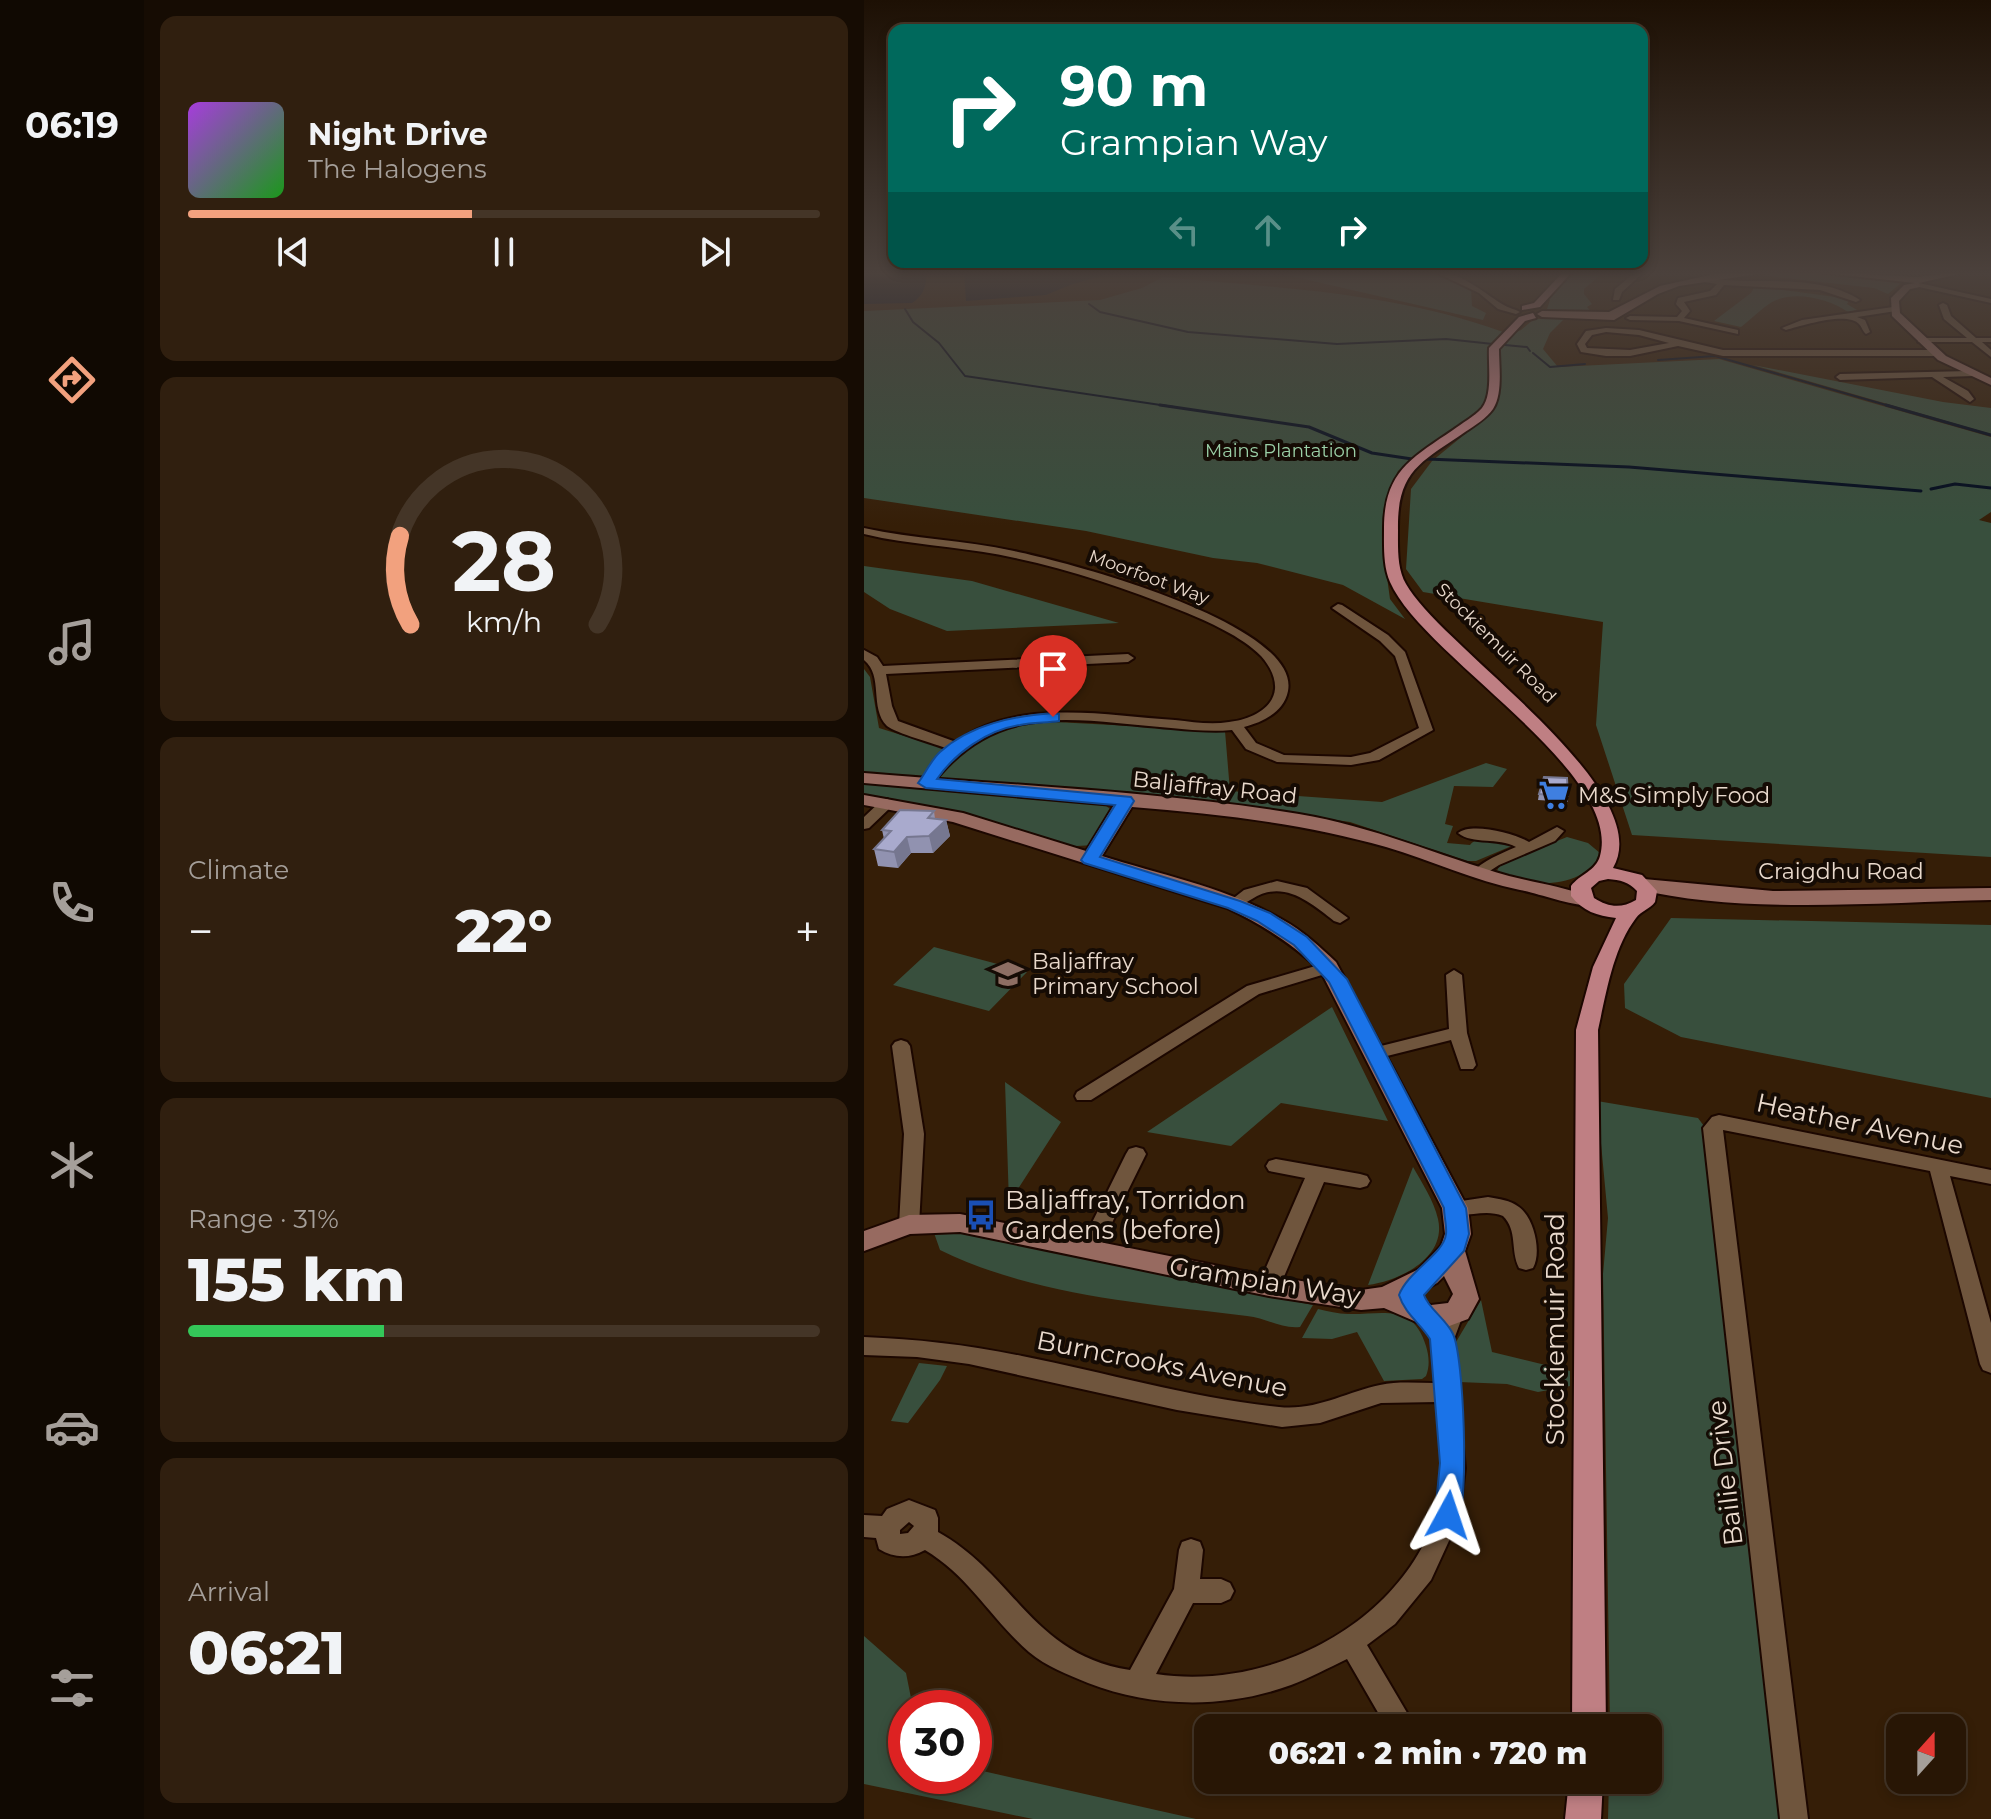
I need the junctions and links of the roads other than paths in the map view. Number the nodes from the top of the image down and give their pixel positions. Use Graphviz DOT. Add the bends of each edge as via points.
graph roads {
  1 [pos="1494,356"];
  2 [pos="1941,356"];
  3 [pos="1970,374"];
  4 [pos="1935,376"];
  5 [pos="1840,377"];
  6 [pos="1991,382"];
  7 [pos="1971,394"];
  8 [pos="864,531"];
  9 [pos="1338,608"];
  10 [pos="864,654"];
  11 [pos="1128,658"];
  12 [pos="881,670"];
  13 [pos="1235,725"];
  14 [pos="957,747"];
  15 [pos="864,778"];
  16 [pos="926,783"];
  17 [pos="864,800"];
  18 [pos="1126,801"];
  19 [pos="887,803"];
  20 [pos="864,825"];
  21 [pos="1557,831"];
  22 [pos="1465,833"];
  23 [pos="1527,847"];
  24 [pos="1610,855"];
  25 [pos="1090,860"];
  26 [pos="1479,873"];
  27 [pos="1591,891"];
  28 [pos="1991,894"];
  29 [pos="1632,901"];
  30 [pos="1234,904"];
  31 [pos="1340,918"];
  32 [pos="1329,967"];
  33 [pos="1454,975"];
  34 [pos="1458,1033"];
  35 [pos="901,1046"];
  36 [pos="1375,1053"];
  37 [pos="1467,1065"];
  38 [pos="1084,1096"];
  39 [pos="1719,1122"];
  40 [pos="1136,1154"];
  41 [pos="1276,1166"];
  42 [pos="1938,1166"];
  43 [pos="1317,1174"];
  44 [pos="1991,1177"];
  45 [pos="1360,1181"];
  46 [pos="1455,1208"];
  47 [pos="909,1225"];
  48 [pos="864,1241"];
  49 [pos="1089,1249"];
  50 [pos="1452,1251"];
  51 [pos="1526,1262"];
  52 [pos="1269,1286"];
  53 [pos="1431,1307"];
  54 [pos="864,1346"];
  55 [pos="1991,1364"];
  56 [pos="1447,1392"];
  57 [pos="876,1527"];
  58 [pos="1191,1550"];
  59 [pos="1186,1591"];
  60 [pos="1221,1591"];
  61 [pos="1352,1644"];
  62 [pos="1137,1684"];
  63 [pos="1394,1714"];
  64 [pos="1589,1714"];
  65 [pos="1585,1794"];
  66 [pos="1583,1819"];
  67 [pos="1794,1819"];
  1 -- 24 [label="main road, Stockiemuir Road" via="1489,407 1405,473 1392,494 1391,540 1398,585 1589,787 1605,813"];
  2 -- 3 [label="street"];
  3 -- 4 [label="street"];
  3 -- 6 [label="street"];
  4 -- 5 [label="street"];
  4 -- 7 [label="street"];
  8 -- 13 [label="street, Moorfoot Way" via="1014,553 1156,596 1215,621 1259,648 1280,672 1283,692 1271,711"];
  9 -- 13 [label="street" via="1401,655 1426,730 1374,757 1351,761 1282,759 1251,746"];
  10 -- 12 [label="street"];
  11 -- 12 [label="street"];
  12 -- 14 [label="street" via="886,716 893,724"];
  13 -- 14 [label="street, Moorfoot Way" via="1034,718 999,725"];
  14 -- 16 [label="street, Moorfoot Way"];
  15 -- 16 [label="street, Baljaffray Road"];
  16 -- 18 [label="street, Baljaffray Road"];
  17 -- 19 [label="street"];
  18 -- 25 [label="street"];
  18 -- 26 [label="street, Baljaffray Road" via="1302,820 1393,843"];
  19 -- 20 [label="street"];
  19 -- 25 [label="street" via="956,817"];
  21 -- 23 [label="street"];
  22 -- 23 [label="street" via="1510,837"];
  23 -- 26 [label="street"];
  24 -- 27 [label="main road"];
  24 -- 29 [label="main road"];
  25 -- 30 [label="street"];
  26 -- 27 [label="street, Baljaffray Road" via="1521,885"];
  27 -- 29 [label="main road"];
  27 -- 29 [label="main road"];
  28 -- 29 [label="street, Craigdhu Road" via="1692,894"];
  29 -- 64 [label="main road, Stockiemuir Road" via="1597,985 1587,1030"];
  30 -- 31 [label="street" via="1257,888 1293,887"];
  30 -- 32 [label="street" via="1288,932"];
  32 -- 36 [label="street"];
  32 -- 38 [label="street" via="1253,990"];
  33 -- 34 [label="street"];
  34 -- 36 [label="street"];
  34 -- 37 [label="street"];
  35 -- 47 [label="street" via="914,1134"];
  36 -- 46 [label="street"];
  39 -- 42 [label="street, Heather Avenue"];
  39 -- 67 [label="street, Bailie Drive" via="1713,1128"];
  40 -- 49 [label="street"];
  41 -- 43 [label="street"];
  42 -- 44 [label="street, Heather Avenue"];
  42 -- 55 [label="street"];
  43 -- 45 [label="street"];
  43 -- 52 [label="street"];
  46 -- 50 [label="street" via="1458,1234"];
  46 -- 51 [label="street" via="1489,1202 1513,1212 1526,1233"];
  47 -- 48 [label="street, Grampian Way"];
  47 -- 49 [label="street, Grampian Way" via="960,1223"];
  49 -- 52 [label="street, Grampian Way"];
  50 -- 53 [label="street"];
  50 -- 53 [label="street" via="1466,1299"];
  52 -- 53 [label="street, Grampian Way" via="1343,1299 1386,1297"];
  53 -- 56 [label="street"];
  54 -- 56 [label="street, Burncrooks Avenue" via="965,1353 1105,1386 1282,1417 1321,1415 1385,1393"];
  56 -- 61 [label="street" via="1453,1463 1448,1515 1438,1545 1421,1576"];
  57 -- 62 [label="street" via="902,1514 922,1514 928,1524 923,1536 973,1570 1034,1641 1097,1675"];
  58 -- 59 [label="street"];
  59 -- 60 [label="street"];
  59 -- 62 [label="street"];
  61 -- 62 [label="street" via="1271,1681 1220,1689"];
  61 -- 63 [label="street"];
  65 -- 66 [label="main road"];
}
